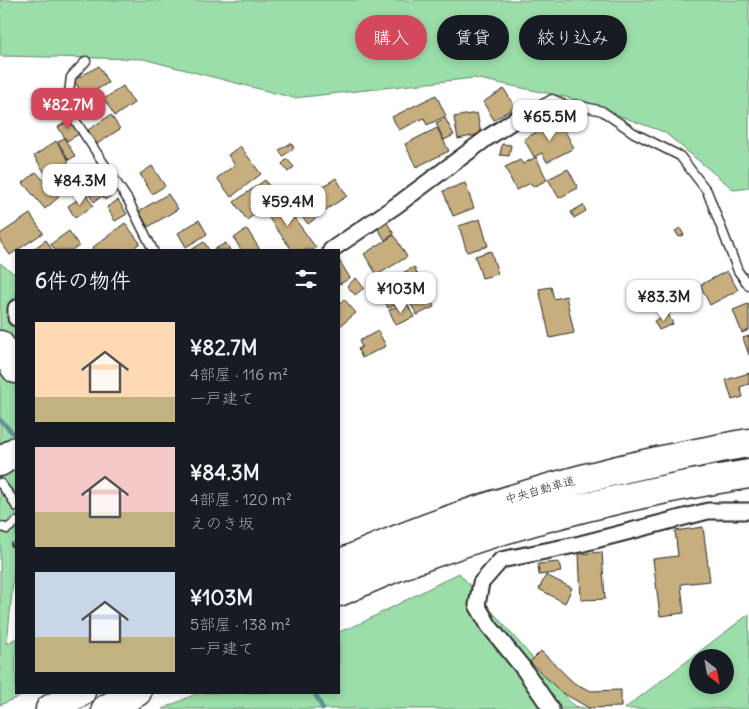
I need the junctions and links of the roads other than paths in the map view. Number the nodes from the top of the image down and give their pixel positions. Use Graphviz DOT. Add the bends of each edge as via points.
graph roads {
  1 [pos="86,60"];
  2 [pos="519,117"];
  3 [pos="152,249"];
  4 [pos="332,249"];
  5 [pos="749,286"];
  6 [pos="0,345"];
  7 [pos="15,368"];
  8 [pos="749,443"];
  9 [pos="15,452"];
  10 [pos="0,462"];
  11 [pos="749,474"];
  12 [pos="0,483"];
  13 [pos="15,504"];
  14 [pos="749,511"];
  15 [pos="15,523"];
  16 [pos="0,526"];
  17 [pos="416,545"];
  18 [pos="340,564"];
  19 [pos="340,591"];
  20 [pos="77,694"];
  21 [pos="133,694"];
  22 [pos="50,709"];
  23 [pos="106,709"];
  24 [pos="551,709"];
  1 -- 3 [label="lane" via="71,77 67,108 128,200"];
  2 -- 4 [label="street"];
  2 -- 5 [label="lane" via="552,99 568,106 577,105 602,112 634,133 680,156 707,191 738,271"];
  6 -- 7 [label="highway"];
  8 -- 17 [label="highway, 中央自動車道" via="614,470 496,502"];
  9 -- 10 [label="highway"];
  11 -- 17 [label="highway, 中央自動車道" via="630,496 495,532"];
  12 -- 13 [label="lane"];
  14 -- 24 [label="street" via="708,511 580,544 501,560 481,583 477,605"];
  15 -- 16 [label="lane" via="6,529"];
  17 -- 18 [label="highway, 中央自動車道"];
  17 -- 19 [label="highway, 中央自動車道"];
  20 -- 22 [label="highway"];
  21 -- 23 [label="highway"];
}
